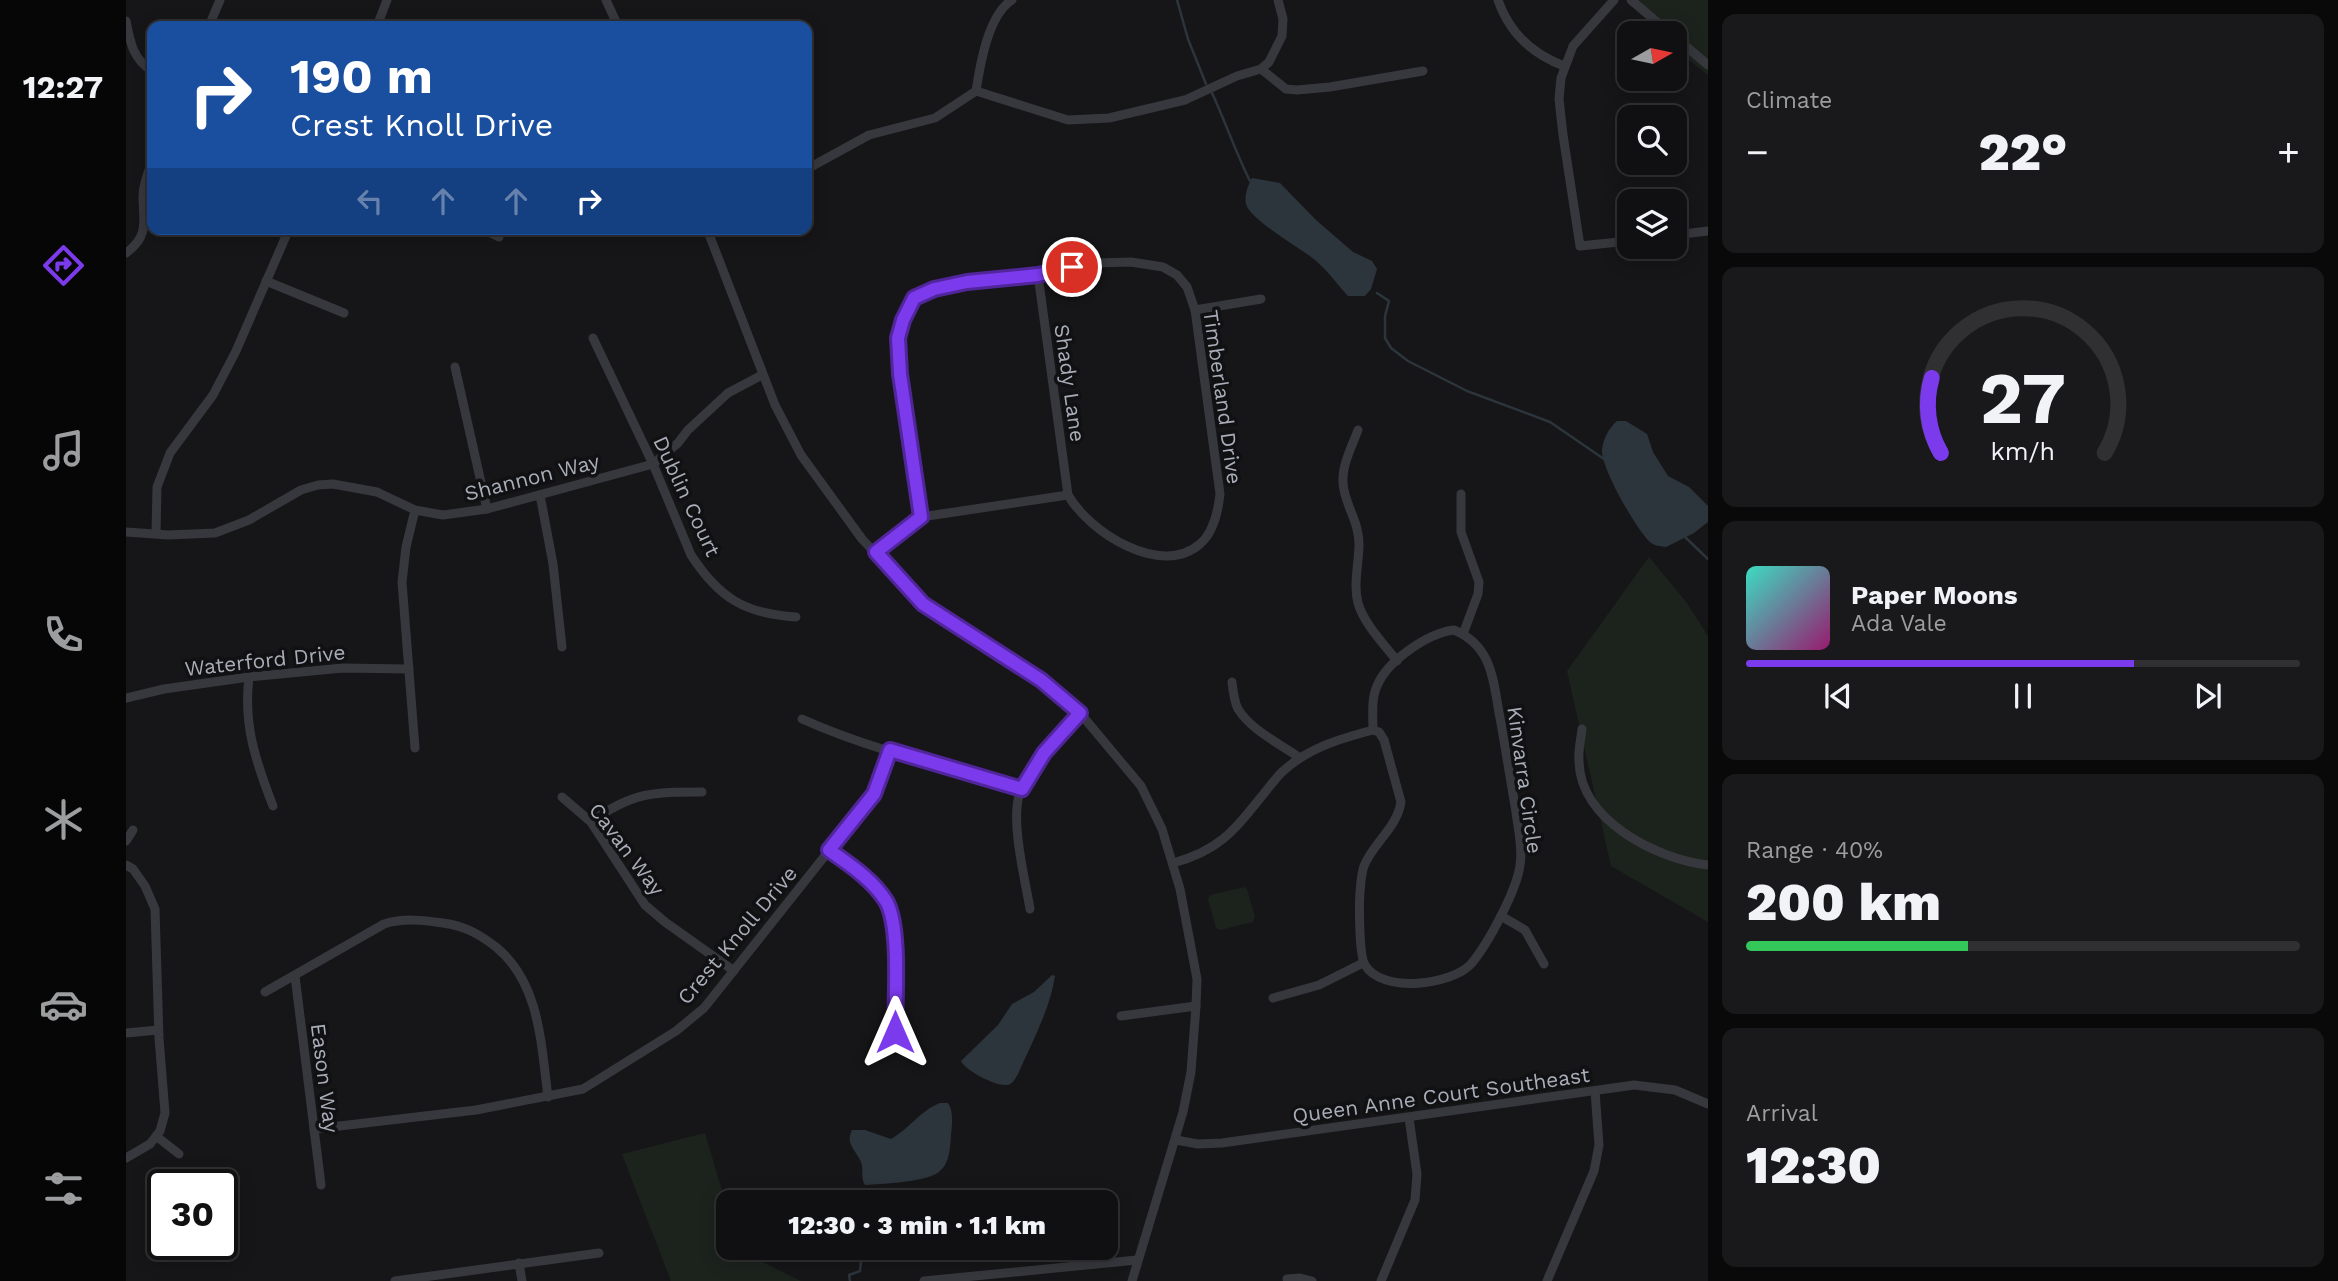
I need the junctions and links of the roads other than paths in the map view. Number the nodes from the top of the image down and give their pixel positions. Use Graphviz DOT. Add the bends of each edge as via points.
graph roads {
  1 [pos="220,0"];
  2 [pos="387,0"];
  3 [pos="606,0"];
  4 [pos="1012,0"];
  5 [pos="1278,0"];
  6 [pos="1498,0"];
  7 [pos="1614,0"];
  8 [pos="1631,0"];
  9 [pos="126,21"];
  10 [pos="211,21"];
  11 [pos="380,21"];
  12 [pos="616,21"];
  13 [pos="1656,21"];
  14 [pos="1687,47"];
  15 [pos="1564,65"];
  16 [pos="1708,65"];
  17 [pos="147,67"];
  18 [pos="1261,69"];
  19 [pos="1423,71"];
  20 [pos="976,91"];
  21 [pos="812,166"];
  22 [pos="147,180"];
  23 [pos="1708,231"];
  24 [pos="1687,234"];
  25 [pos="286,235"];
  26 [pos="709,235"];
  27 [pos="1617,243"];
  28 [pos="126,253"];
  29 [pos="1038,275"];
  30 [pos="267,281"];
  31 [pos="1261,299"];
  32 [pos="1195,310"];
  33 [pos="344,313"];
  34 [pos="593,338"];
  35 [pos="455,367"];
  36 [pos="762,375"];
  37 [pos="1358,430"];
  38 [pos="653,464"];
  39 [pos="1461,494"];
  40 [pos="540,495"];
  41 [pos="1068,495"];
  42 [pos="487,509"];
  43 [pos="415,510"];
  44 [pos="921,517"];
  45 [pos="126,532"];
  46 [pos="156,533"];
  47 [pos="876,552"];
  48 [pos="796,617"];
  49 [pos="1463,634"];
  50 [pos="562,647"];
  51 [pos="1397,661"];
  52 [pos="409,669"];
  53 [pos="248,677"];
  54 [pos="1232,681"];
  55 [pos="126,698"];
  56 [pos="1080,713"];
  57 [pos="802,719"];
  58 [pos="1582,729"];
  59 [pos="1373,730"];
  60 [pos="415,748"];
  61 [pos="890,750"];
  62 [pos="1300,758"];
  63 [pos="1022,789"];
  64 [pos="702,792"];
  65 [pos="562,797"];
  66 [pos="273,806"];
  67 [pos="591,822"];
  68 [pos="133,830"];
  69 [pos="126,841"];
  70 [pos="829,850"];
  71 [pos="1173,863"];
  72 [pos="126,864"];
  73 [pos="1708,865"];
  74 [pos="1030,909"];
  75 [pos="1501,916"];
  76 [pos="1363,963"];
  77 [pos="1544,964"];
  78 [pos="734,971"];
  79 [pos="295,976"];
  80 [pos="265,992"];
  81 [pos="1273,998"];
  82 [pos="1196,1006"];
  83 [pos="1121,1016"];
  84 [pos="158,1030"];
  85 [pos="895,1032"];
  86 [pos="126,1033"];
  87 [pos="1595,1091"];
  88 [pos="548,1097"];
  89 [pos="1708,1104"];
  90 [pos="1409,1118"];
  91 [pos="314,1129"];
  92 [pos="156,1136"];
  93 [pos="1176,1140"];
  94 [pos="179,1154"];
  95 [pos="126,1158"];
  96 [pos="321,1185"];
  97 [pos="599,1253"];
  98 [pos="1137,1260"];
  99 [pos="519,1263"];
  100 [pos="1287,1279"];
  101 [pos="395,1281"];
  102 [pos="522,1281"];
  103 [pos="924,1281"];
  104 [pos="1132,1281"];
  105 [pos="1312,1281"];
  106 [pos="1381,1281"];
  107 [pos="1547,1281"];
  1 -- 10 [label="street"];
  2 -- 11 [label="street"];
  3 -- 12 [label="street"];
  4 -- 20 [label="street" via="1002,9 990,34"];
  5 -- 18 [label="street" via="1282,36"];
  6 -- 15 [label="street" via="1521,40"];
  7 -- 15 [label="street" via="1581,34"];
  8 -- 13 [label="street"];
  9 -- 17 [label="street" via="135,54"];
  14 -- 16 [label="street"];
  15 -- 27 [label="street" via="1559,99 1578,240 1580,246 1587,247"];
  18 -- 19 [label="street" via="1286,89 1297,90"];
  18 -- 20 [label="street" via="1160,108 1088,120 1068,120"];
  20 -- 21 [label="street" via="935,118 869,135"];
  22 -- 28 [label="street" via="143,195 146,223 135,247"];
  23 -- 24 [label="street"];
  25 -- 30 [label="street"];
  26 -- 36 [label="street"];
  29 -- 32 [label="street, Timberland Drive" via="1094,263 1149,264 1183,279"];
  29 -- 41 [label="street, Shady Lane"];
  29 -- 44 [label="street, Timberland Drive" via="934,289 914,298 903,320 898,338 900,374"];
  30 -- 33 [label="street"];
  30 -- 46 [label="street" via="213,395 170,453 157,488"];
  31 -- 32 [label="street"];
  32 -- 41 [label="street, Timberland Drive" via="1220,494 1209,531 1200,544 1180,554 1154,556 1104,532 1077,511"];
  34 -- 38 [label="street, Dublin Court"];
  35 -- 42 [label="street"];
  36 -- 38 [label="street, Shannon Way" via="728,393"];
  36 -- 47 [label="street" via="801,455"];
  37 -- 51 [label="street" via="1342,481 1360,541 1356,593 1363,614"];
  38 -- 40 [label="street, Shannon Way"];
  38 -- 48 [label="street, Dublin Court" via="691,555 712,584 732,601"];
  39 -- 49 [label="street" via="1461,532 1479,582"];
  40 -- 42 [label="street, Shannon Way"];
  40 -- 50 [label="street"];
  41 -- 44 [label="street"];
  42 -- 43 [label="street, Shannon Way" via="443,515"];
  43 -- 46 [label="street, Shannon Way" via="377,492 318,485 215,533"];
  43 -- 52 [label="street" via="402,582"];
  44 -- 47 [label="street"];
  45 -- 46 [label="street, Shannon Way"];
  47 -- 56 [label="street" via="923,604 1041,680"];
  49 -- 51 [label="street" via="1454,630 1429,636"];
  49 -- 75 [label="street, Kinvarra Circle" via="1489,663 1520,842 1518,878"];
  51 -- 59 [label="street" via="1377,686"];
  52 -- 53 [label="street, Waterford Drive" via="344,668"];
  52 -- 60 [label="street"];
  53 -- 55 [label="street, Waterford Drive"];
  53 -- 66 [label="street" via="250,737"];
  54 -- 62 [label="street" via="1234,699 1243,714"];
  56 -- 63 [label="street" via="1044,753"];
  56 -- 71 [label="street" via="1141,786"];
  57 -- 61 [label="street"];
  58 -- 73 [label="street" via="1578,762 1583,782 1610,821 1625,835 1670,858"];
  59 -- 62 [label="street" via="1329,742"];
  59 -- 76 [label="street" via="1384,740 1401,802 1390,828 1365,864 1360,893"];
  61 -- 63 [label="street"];
  61 -- 70 [label="street, Crest Knoll Drive" via="874,794"];
  62 -- 71 [label="street" via="1210,850"];
  63 -- 74 [label="street" via="1017,827"];
  64 -- 67 [label="street" via="656,792 632,798"];
  65 -- 67 [label="street, Cavan Way"];
  67 -- 78 [label="street, Cavan Way" via="645,905"];
  68 -- 69 [label="street"];
  70 -- 78 [label="street, Crest Knoll Drive"];
  70 -- 85 [label="street" via="872,882 891,912"];
  71 -- 82 [label="street" via="1197,979"];
  72 -- 84 [label="street" via="145,886 155,909"];
  75 -- 76 [label="street, Kinvarra Circle" via="1471,964 1447,978 1391,983"];
  75 -- 77 [label="street" via="1525,930"];
  76 -- 81 [label="street" via="1320,985"];
  78 -- 88 [label="street, Crest Knoll Drive" via="704,1008 676,1031 583,1088"];
  79 -- 80 [label="street"];
  79 -- 88 [label="street" via="398,920 461,926 480,934 510,959 523,979 533,1003"];
  79 -- 91 [label="street, Eason Way"];
  82 -- 83 [label="street"];
  82 -- 93 [label="street" via="1191,1072"];
  84 -- 86 [label="street"];
  84 -- 92 [label="street" via="164,1113"];
  87 -- 89 [label="street, Queen Anne Court Southeast" via="1644,1084 1675,1090"];
  87 -- 90 [label="street, Queen Anne Court Southeast"];
  87 -- 107 [label="street" via="1599,1145 1594,1171"];
  88 -- 91 [label="street, Crest Knoll Drive"];
  90 -- 93 [label="street, Queen Anne Court Southeast" via="1222,1143"];
  90 -- 106 [label="street" via="1417,1174 1415,1200"];
  91 -- 96 [label="street, Eason Way"];
  92 -- 94 [label="street"];
  92 -- 95 [label="street"];
  93 -- 98 [label="street"];
  97 -- 99 [label="street"];
  98 -- 103 [label="street"];
  98 -- 104 [label="street"];
  99 -- 101 [label="street"];
  99 -- 102 [label="street"];
  100 -- 105 [label="street"];
}
